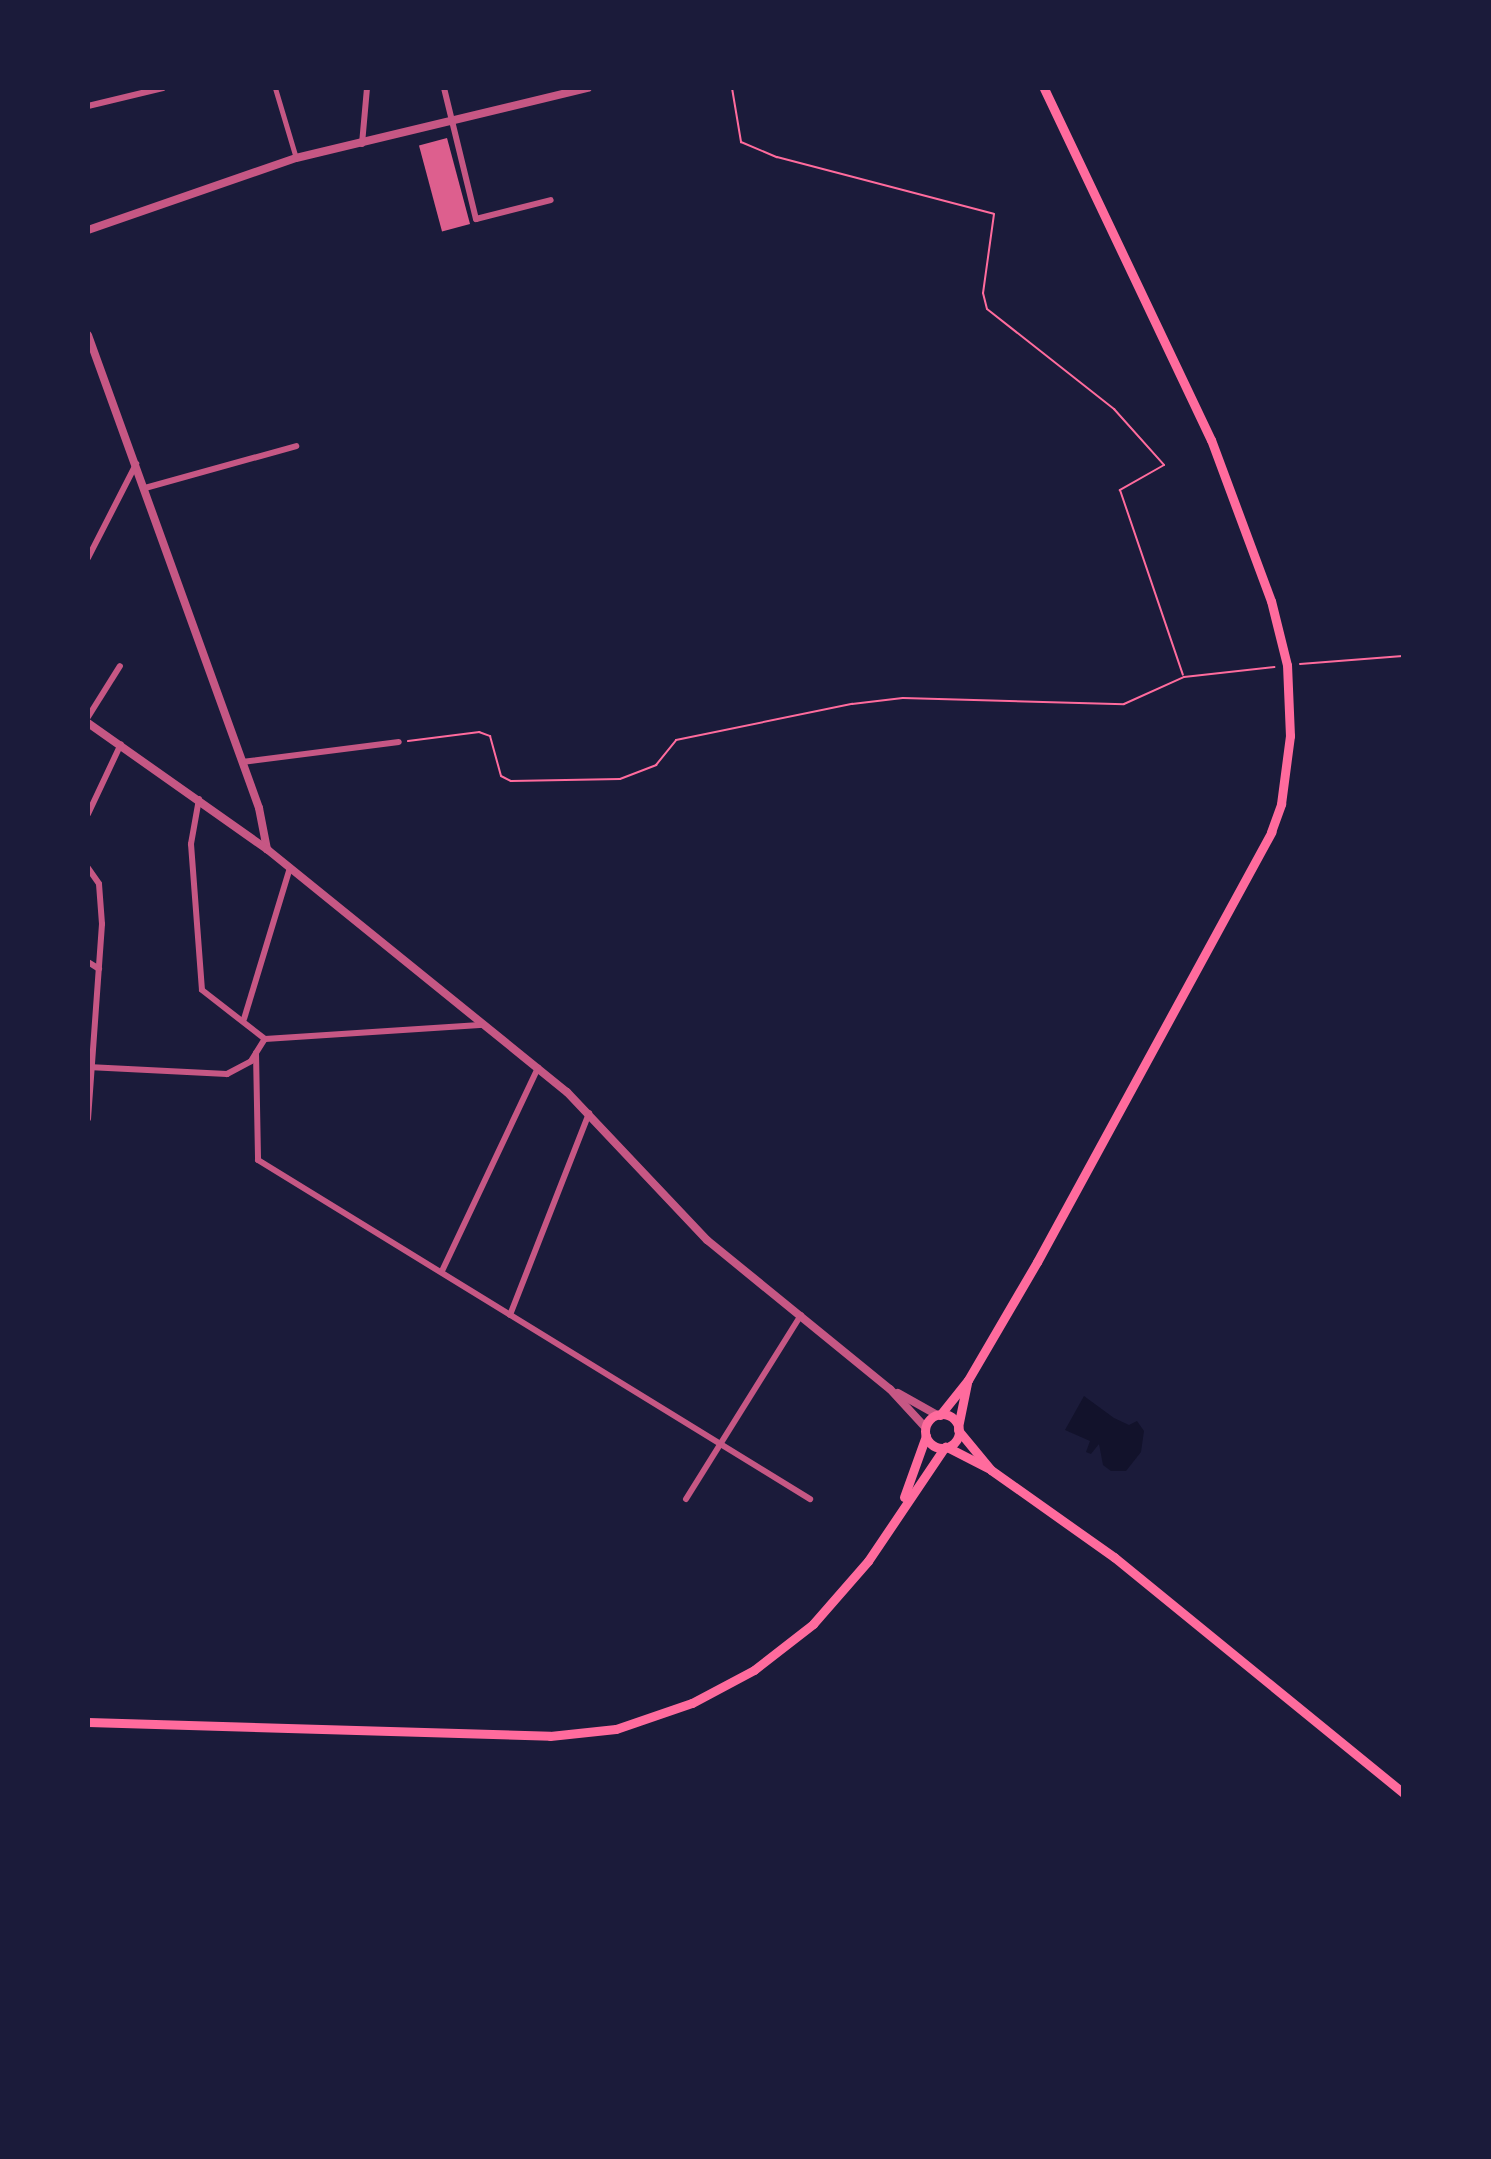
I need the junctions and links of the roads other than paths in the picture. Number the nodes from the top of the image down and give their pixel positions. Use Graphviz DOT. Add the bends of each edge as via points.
graph roads {
  1 [pos="163,88"];
  2 [pos="275,88"];
  3 [pos="367,88"];
  4 [pos="444,88"];
  5 [pos="588,88"];
  6 [pos="1044,88"];
  7 [pos="88,106"];
  8 [pos="452,119"];
  9 [pos="362,144"];
  10 [pos="296,158"];
  11 [pos="551,200"];
  12 [pos="88,230"];
  13 [pos="88,335"];
  14 [pos="99,361"];
  15 [pos="88,365"];
  16 [pos="296,446"];
  17 [pos="136,464"];
  18 [pos="145,488"];
  19 [pos="88,558"];
  20 [pos="120,666"];
  21 [pos="88,720"];
  22 [pos="399,742"];
  23 [pos="121,744"];
  24 [pos="242,762"];
  25 [pos="199,798"];
  26 [pos="88,814"];
  27 [pos="268,850"];
  28 [pos="88,868"];
  29 [pos="290,868"];
  30 [pos="88,962"];
  31 [pos="99,969"];
  32 [pos="88,1006"];
  33 [pos="97,1006"];
  34 [pos="244,1019"];
  35 [pos="487,1025"];
  36 [pos="265,1039"];
  37 [pos="256,1053"];
  38 [pos="90,1068"];
  39 [pos="538,1068"];
  40 [pos="590,1111"];
  41 [pos="88,1118"];
  42 [pos="442,1271"];
  43 [pos="510,1315"];
  44 [pos="801,1315"];
  45 [pos="968,1380"];
  46 [pos="890,1389"];
  47 [pos="938,1415"];
  48 [pos="958,1428"];
  49 [pos="925,1432"];
  50 [pos="720,1440"];
  51 [pos="946,1447"];
  52 [pos="991,1470"];
  53 [pos="686,1499"];
  54 [pos="810,1499"];
  55 [pos="901,1506"];
  56 [pos="88,1722"];
  57 [pos="1401,1788"];
  1 -- 7 [label="street"];
  2 -- 10 [label="street"];
  3 -- 9 [label="street"];
  4 -- 8 [label="street"];
  5 -- 8 [label="street"];
  6 -- 45 [label="main road" via="1211,440 1271,601 1287,665 1287,773 1271,832"];
  8 -- 9 [label="street"];
  8 -- 11 [label="street" via="476,219"];
  9 -- 10 [label="street"];
  10 -- 12 [label="street"];
  13 -- 14 [label="street"];
  14 -- 15 [label="street"];
  14 -- 17 [label="street"];
  16 -- 18 [label="street"];
  17 -- 18 [label="street"];
  17 -- 19 [label="street"];
  18 -- 24 [label="street"];
  20 -- 21 [label="street"];
  21 -- 23 [label="street"];
  22 -- 24 [label="street"];
  23 -- 25 [label="street"];
  23 -- 26 [label="street"];
  24 -- 27 [label="street"];
  25 -- 27 [label="street"];
  25 -- 34 [label="street" via="191,844 202,990"];
  27 -- 29 [label="street"];
  28 -- 31 [label="street" via="99,884"];
  29 -- 34 [label="street"];
  29 -- 35 [label="street"];
  30 -- 31 [label="street"];
  31 -- 33 [label="street"];
  32 -- 33 [label="street"];
  33 -- 38 [label="street"];
  34 -- 36 [label="street"];
  35 -- 36 [label="street"];
  35 -- 39 [label="street"];
  36 -- 37 [label="street"];
  37 -- 38 [label="street" via="240,1070 207,1076"];
  37 -- 42 [label="street" via="258,1160"];
  38 -- 41 [label="street"];
  39 -- 40 [label="street"];
  39 -- 42 [label="street"];
  40 -- 43 [label="street"];
  40 -- 44 [label="street" via="707,1240"];
  42 -- 43 [label="street"];
  43 -- 50 [label="street"];
  44 -- 46 [label="street"];
  44 -- 50 [label="street"];
  45 -- 47 [label="main road"];
  45 -- 48 [label="main road"];
  46 -- 47 [label="street"];
  46 -- 49 [label="street"];
  47 -- 48 [label="main road" via="954,1419"];
  47 -- 49 [label="main road"];
  48 -- 51 [label="main road"];
  48 -- 52 [label="main road"];
  49 -- 51 [label="main road" via="930,1444"];
  49 -- 55 [label="main road"];
  50 -- 53 [label="street"];
  50 -- 54 [label="street"];
  51 -- 52 [label="main road"];
  51 -- 55 [label="main road"];
  52 -- 57 [label="main road" via="1114,1557"];
  55 -- 56 [label="main road" via="847,1589 754,1670 692,1703 616,1729 550,1736"];
}
